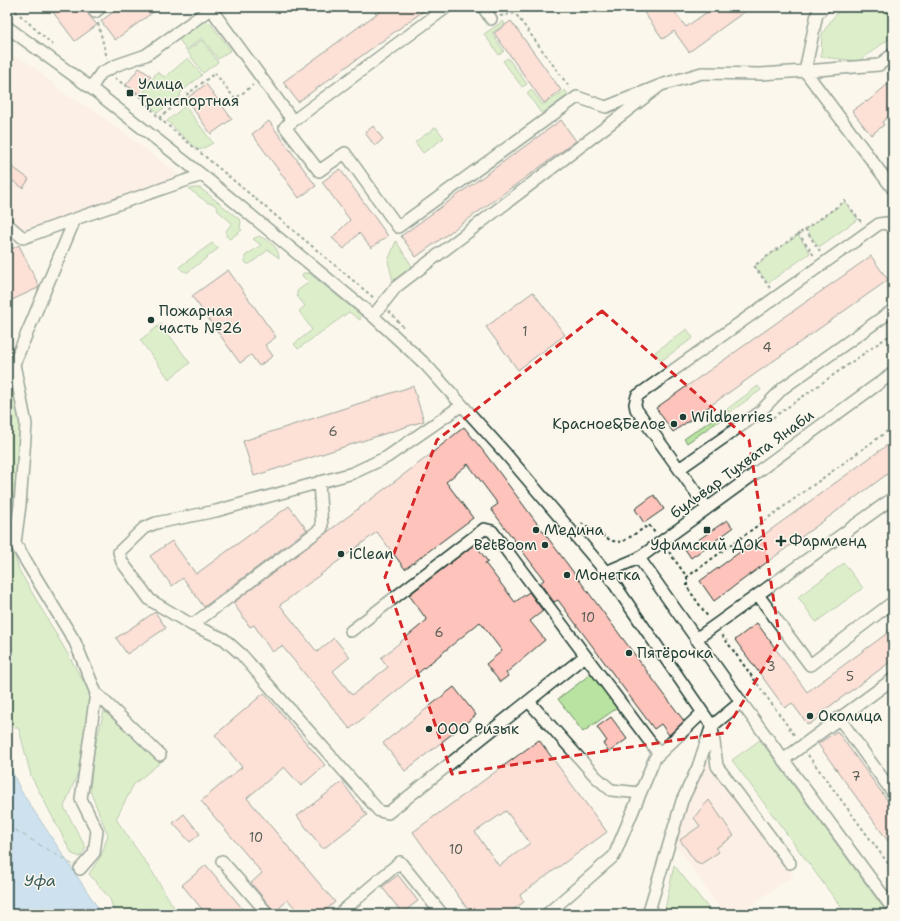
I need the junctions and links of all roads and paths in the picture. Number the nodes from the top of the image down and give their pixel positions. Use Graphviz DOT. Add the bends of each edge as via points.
graph roads {
  1 [pos="447,7"];
  2 [pos="483,7"];
  3 [pos="824,7"];
  4 [pos="212,8"];
  5 [pos="96,9"];
  6 [pos="491,19"];
  7 [pos="7,27"];
  8 [pos="893,54"];
  9 [pos="107,59"];
  10 [pos="805,71"];
  11 [pos="262,78"];
  12 [pos="661,86"];
  13 [pos="91,88"];
  14 [pos="577,97"];
  15 [pos="159,118"];
  16 [pos="293,121"];
  17 [pos="202,175"];
  18 [pos="893,190"];
  19 [pos="75,219"];
  20 [pos="7,224"];
  21 [pos="893,228"];
  22 [pos="805,229"];
  23 [pos="868,232"];
  24 [pos="798,234"];
  25 [pos="824,263"];
  26 [pos="776,297"];
  27 [pos="893,310"];
  28 [pos="373,316"];
  29 [pos="893,333"];
  30 [pos="14,364"];
  31 [pos="893,373"];
  32 [pos="7,375"];
  33 [pos="462,405"];
  34 [pos="764,424"];
  35 [pos="893,427"];
  36 [pos="679,470"];
  37 [pos="319,482"];
  38 [pos="893,498"];
  39 [pos="707,508"];
  40 [pos="655,533"];
  41 [pos="612,541"];
  42 [pos="669,552"];
  43 [pos="639,558"];
  44 [pos="606,572"];
  45 [pos="687,577"];
  46 [pos="758,595"];
  47 [pos="893,602"];
  48 [pos="192,625"];
  49 [pos="715,626"];
  50 [pos="351,631"];
  51 [pos="696,639"];
  52 [pos="585,656"];
  53 [pos="893,679"];
  54 [pos="96,693"];
  55 [pos="741,702"];
  56 [pos="532,705"];
  57 [pos="702,712"];
  58 [pos="839,718"];
  59 [pos="712,726"];
  60 [pos="802,746"];
  61 [pos="658,754"];
  62 [pos="160,755"];
  63 [pos="783,760"];
  64 [pos="640,793"];
  65 [pos="893,793"];
  66 [pos="222,861"];
  67 [pos="790,863"];
  68 [pos="80,869"];
  69 [pos="893,870"];
  70 [pos="893,909"];
  71 [pos="268,914"];
  72 [pos="339,914"];
  73 [pos="442,914"];
  74 [pos="547,914"];
  75 [pos="648,914"];
  1 -- 16 [label="street"];
  2 -- 6 [label="street"];
  3 -- 10 [label="street" via="817,14"];
  4 -- 11 [label="street"];
  4 -- 13 [label="street" via="146,55 101,73"];
  5 -- 9 [label="path"];
  6 -- 14 [label="path" via="514,13"];
  7 -- 13 [label="street"];
  8 -- 10 [label="street" via="879,65"];
  10 -- 12 [label="street" via="761,74 702,73"];
  10 -- 18 [label="street"];
  11 -- 15 [label="path" via="235,100 215,73"];
  11 -- 16 [label="street"];
  12 -- 14 [label="street" via="606,107"];
  12 -- 28 [label="street" via="396,287"];
  13 -- 17 [label="street"];
  14 -- 16 [label="street" via="398,227 345,153 319,171 285,126"];
  17 -- 19 [label="street"];
  17 -- 28 [label="street"];
  19 -- 20 [label="street" via="23,238"];
  19 -- 30 [label="street"];
  21 -- 23 [label="street" via="882,223"];
  22 -- 23 [label="path" via="846,200"];
  22 -- 24 [label="path"];
  22 -- 25 [label="path"];
  23 -- 25 [label="street"];
  24 -- 25 [label="path"];
  24 -- 26 [label="path" via="754,265"];
  25 -- 26 [label="street"];
  26 -- 36 [label="street" via="637,396 636,409"];
  27 -- 36 [label="street" via="783,388 753,417"];
  28 -- 33 [label="street" via="426,365"];
  29 -- 34 [label="path"];
  30 -- 32 [label="street"];
  30 -- 54 [label="street" via="26,424 15,543 75,642"];
  31 -- 39 [label="street, бульвар Тухвата Янаби"];
  33 -- 37 [label="street" via="387,458 352,473"];
  33 -- 44 [label="street"];
  35 -- 45 [label="path"];
  36 -- 39 [label="street"];
  37 -- 48 [label="street" via="322,528"];
  37 -- 48 [label="street" via="216,510 156,523 144,528 119,552 122,562 150,600"];
  38 -- 46 [label="street"];
  39 -- 43 [label="street, бульвар Тухвата Янаби"];
  40 -- 41 [label="path" via="649,525 622,542"];
  42 -- 45 [label="path"];
  43 -- 44 [label="street, бульвар Тухвата Янаби"];
  43 -- 51 [label="street"];
  44 -- 57 [label="street"];
  45 -- 49 [label="path" via="687,587"];
  46 -- 47 [label="street" via="810,665"];
  46 -- 49 [label="street"];
  48 -- 52 [label="street" via="224,640 242,655 379,810 388,813"];
  49 -- 51 [label="street"];
  49 -- 60 [label="path"];
  50 -- 52 [label="street" via="484,529 492,532"];
  51 -- 55 [label="street"];
  52 -- 61 [label="street"];
  53 -- 58 [label="street"];
  54 -- 62 [label="street"];
  54 -- 68 [label="street" via="81,798 97,831 94,853"];
  55 -- 59 [label="street"];
  55 -- 63 [label="street"];
  56 -- 64 [label="street" via="596,777 611,790"];
  57 -- 59 [label="street"];
  57 -- 61 [label="street"];
  58 -- 60 [label="street"];
  58 -- 65 [label="street"];
  59 -- 67 [label="street" via="717,766"];
  59 -- 75 [label="street" via="698,767 682,801"];
  60 -- 63 [label="street"];
  60 -- 69 [label="path"];
  61 -- 64 [label="street"];
  63 -- 70 [label="street"];
  64 -- 74 [label="street" via="614,856"];
  66 -- 71 [label="street"];
  72 -- 73 [label="street" via="400,862"];
}
